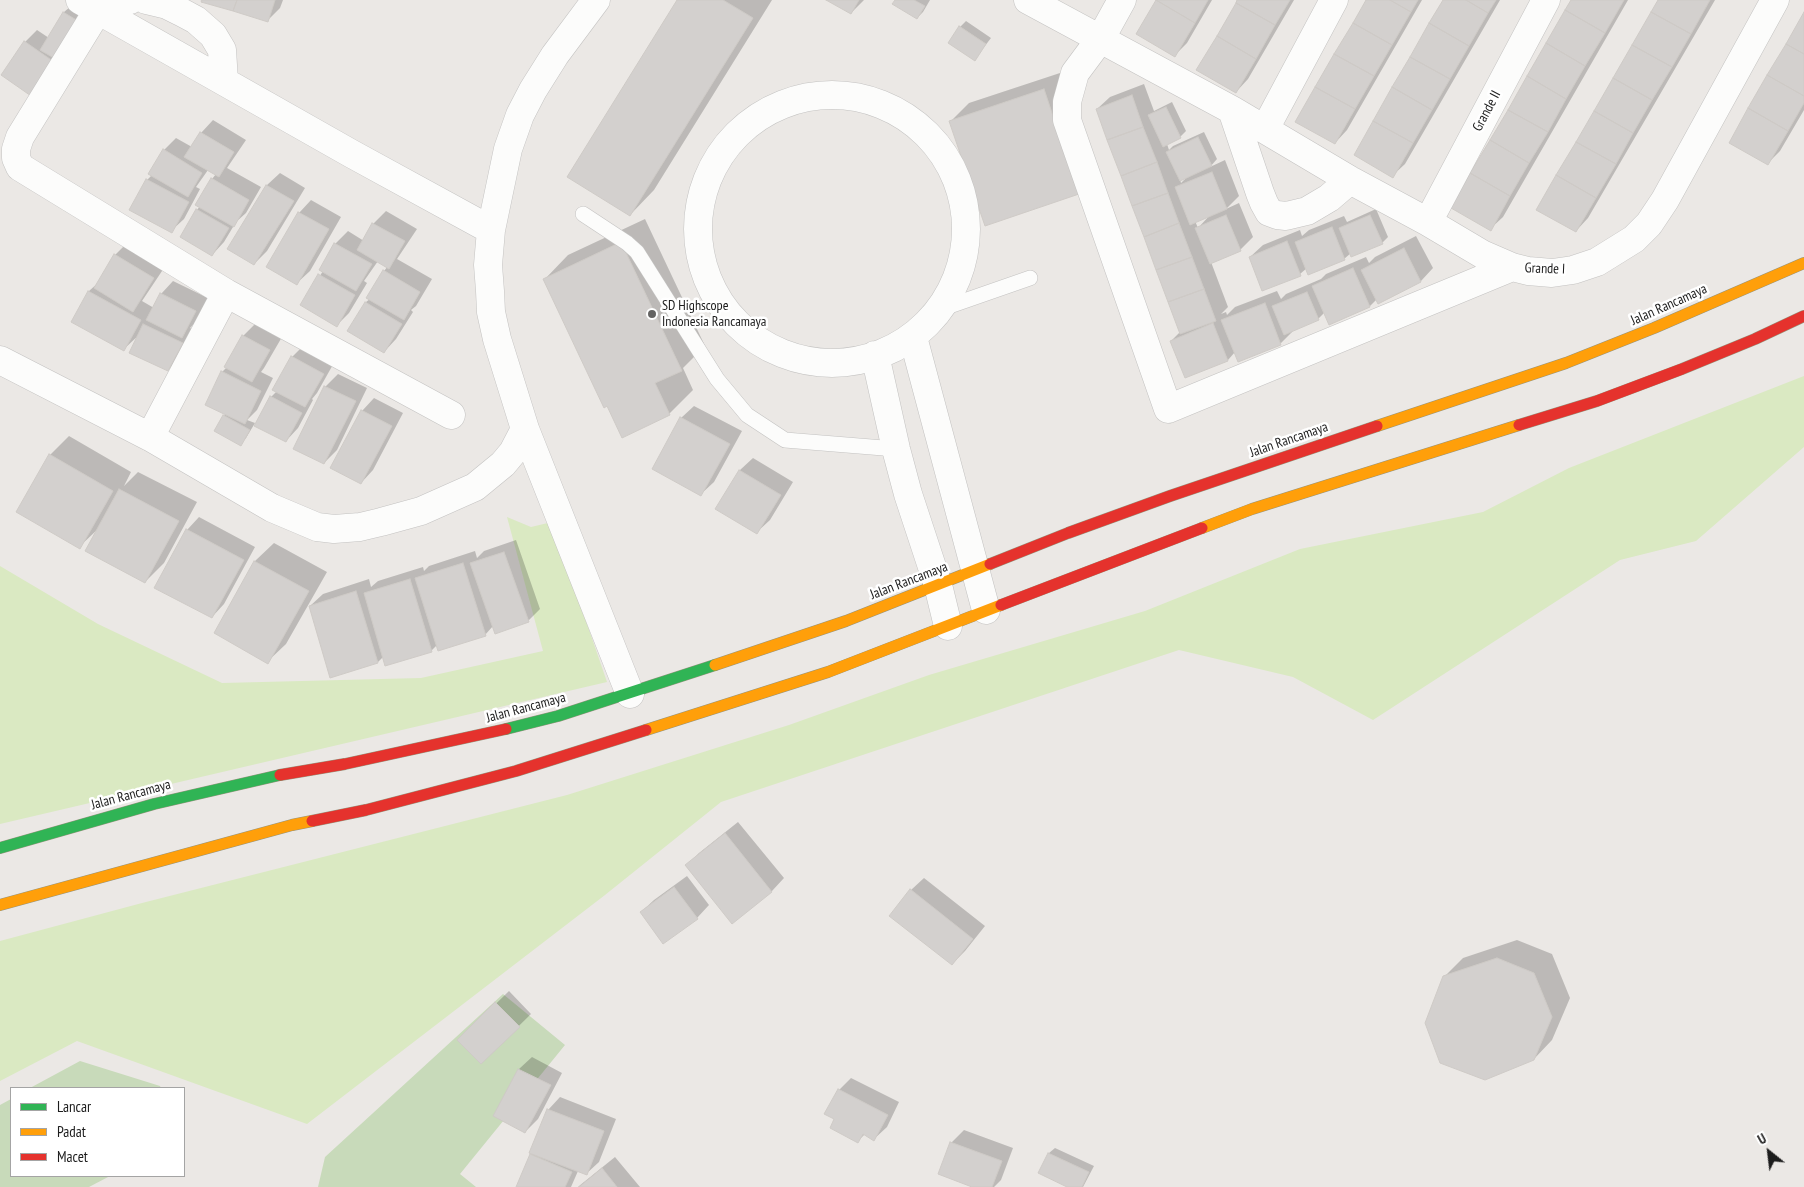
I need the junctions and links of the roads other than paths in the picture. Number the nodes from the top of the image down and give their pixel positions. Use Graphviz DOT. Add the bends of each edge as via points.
graph roads {
  1 [pos="130,0"];
  2 [pos="146,0"];
  3 [pos="596,0"];
  4 [pos="1028,0"];
  5 [pos="1122,0"];
  6 [pos="1334,0"];
  7 [pos="1546,0"];
  8 [pos="1775,0"];
  9 [pos="89,5"];
  10 [pos="1101,38"];
  11 [pos="224,81"];
  12 [pos="1232,110"];
  13 [pos="1265,129"];
  14 [pos="1350,180"];
  15 [pos="583,214"];
  16 [pos="1428,222"];
  17 [pos="490,230"];
  18 [pos="1804,263"];
  19 [pos="1512,267"];
  20 [pos="1030,278"];
  21 [pos="226,293"];
  22 [pos="941,310"];
  23 [pos="1804,316"];
  24 [pos="914,337"];
  25 [pos="875,355"];
  26 [pos="0,360"];
  27 [pos="451,415"];
  28 [pos="525,429"];
  29 [pos="150,437"];
  30 [pos="896,449"];
  31 [pos="976,571"];
  32 [pos="938,585"];
  33 [pos="986,610"];
  34 [pos="948,626"];
  35 [pos="630,694"];
  36 [pos="0,848"];
  37 [pos="0,905"];
  1 -- 9 [label="street"];
  2 -- 11 [label="street" via="181,12 213,35 222,50"];
  3 -- 17 [label="street" via="554,55 520,115 508,149"];
  4 -- 10 [label="street"];
  5 -- 10 [label="street"];
  6 -- 13 [label="street"];
  7 -- 16 [label="street, Grande II"];
  8 -- 19 [label="street, Grande I" via="1649,224 1634,239 1596,262 1574,270 1528,271"];
  9 -- 11 [label="street"];
  9 -- 21 [label="street" via="20,137 16,148 20,168"];
  10 -- 12 [label="street"];
  10 -- 19 [label="street, Grande I" via="1075,73 1067,102 1067,120 1168,409"];
  11 -- 17 [label="street"];
  12 -- 13 [label="street"];
  12 -- 14 [label="street" via="1269,212 1286,216 1307,211"];
  13 -- 14 [label="street"];
  14 -- 16 [label="street"];
  15 -- 30 [label="lane" via="637,252 717,380 747,415 786,440"];
  16 -- 19 [label="street" via="1482,254"];
  17 -- 28 [label="street" via="491,312"];
  18 -- 31 [label="street, Jalan Rancamaya" via="1566,363 1170,496"];
  20 -- 22 [label="lane"];
  21 -- 27 [label="street"];
  21 -- 29 [label="street"];
  22 -- 24 [label="street"];
  22 -- 25 [label="street" via="961,272 964,255 968,229 962,187 942,149 912,119 873,100 831,94 789,101 751,121 721,152 702,191 696,233 704,275 724,312 756,342 794,360 837,365"];
  23 -- 33 [label="street" via="1755,340 1597,401 1252,509"];
  24 -- 25 [label="street"];
  24 -- 31 [label="street"];
  25 -- 30 [label="street"];
  26 -- 29 [label="street"];
  28 -- 29 [label="street" via="503,464 474,488 421,511 360,527 334,529 317,527 272,508"];
  28 -- 35 [label="street"];
  30 -- 32 [label="street"];
  31 -- 32 [label="street, Jalan Rancamaya"];
  31 -- 33 [label="street"];
  32 -- 34 [label="street"];
  32 -- 35 [label="street, Jalan Rancamaya" via="791,641"];
  33 -- 34 [label="street"];
  34 -- 37 [label="street" via="828,672 516,771 366,810 292,825"];
  35 -- 36 [label="street, Jalan Rancamaya" via="482,735 154,804"];
}
